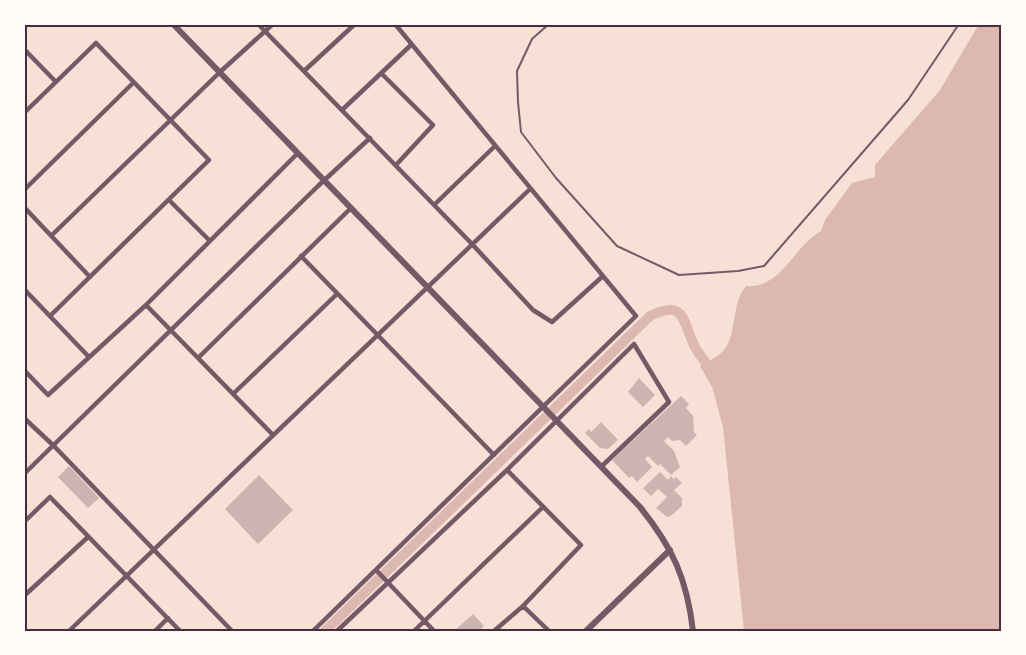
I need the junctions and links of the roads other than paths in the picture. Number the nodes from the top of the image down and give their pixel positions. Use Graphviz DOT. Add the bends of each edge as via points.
graph roads {
  1 [pos="173,24"];
  2 [pos="258,24"];
  3 [pos="273,24"];
  4 [pos="355,24"];
  5 [pos="395,24"];
  6 [pos="549,24"];
  7 [pos="959,24"];
  8 [pos="265,32"];
  9 [pos="411,45"];
  10 [pos="24,49"];
  11 [pos="304,71"];
  12 [pos="220,72"];
  13 [pos="381,73"];
  14 [pos="56,82"];
  15 [pos="134,83"];
  16 [pos="342,110"];
  17 [pos="24,113"];
  18 [pos="169,121"];
  19 [pos="370,138"];
  20 [pos="495,146"];
  21 [pos="298,153"];
  22 [pos="396,165"];
  23 [pos="324,180"];
  24 [pos="530,189"];
  25 [pos="24,190"];
  26 [pos="169,200"];
  27 [pos="434,205"];
  28 [pos="24,207"];
  29 [pos="351,208"];
  30 [pos="52,235"];
  31 [pos="210,241"];
  32 [pos="472,244"];
  33 [pos="302,256"];
  34 [pos="603,276"];
  35 [pos="90,277"];
  36 [pos="428,287"];
  37 [pos="24,289"];
  38 [pos="337,294"];
  39 [pos="146,305"];
  40 [pos="50,316"];
  41 [pos="171,331"];
  42 [pos="378,335"];
  43 [pos="88,356"];
  44 [pos="198,358"];
  45 [pos="24,370"];
  46 [pos="233,394"];
  47 [pos="545,408"];
  48 [pos="24,418"];
  49 [pos="555,418"];
  50 [pos="273,435"];
  51 [pos="54,446"];
  52 [pos="494,455"];
  53 [pos="602,466"];
  54 [pos="507,470"];
  55 [pos="24,474"];
  56 [pos="543,507"];
  57 [pos="24,522"];
  58 [pos="88,537"];
  59 [pos="670,550"];
  60 [pos="155,551"];
  61 [pos="376,570"];
  62 [pos="127,576"];
  63 [pos="387,583"];
  64 [pos="24,596"];
  65 [pos="523,606"];
  66 [pos="168,618"];
  67 [pos="424,621"];
  68 [pos="691,630"];
  69 [pos="69,631"];
  70 [pos="155,631"];
  71 [pos="180,631"];
  72 [pos="232,631"];
  73 [pos="313,631"];
  74 [pos="337,631"];
  75 [pos="414,631"];
  76 [pos="434,631"];
  77 [pos="494,631"];
  78 [pos="549,631"];
  79 [pos="586,631"];
  1 -- 12 [label="street"];
  2 -- 8 [label="street"];
  3 -- 8 [label="street"];
  4 -- 11 [label="street"];
  5 -- 9 [label="street"];
  6 -- 7 [label="lane" via="532,39 517,71 521,132 617,246 679,275 764,266 908,100"];
  8 -- 11 [label="street"];
  8 -- 12 [label="street"];
  9 -- 13 [label="street"];
  9 -- 20 [label="street"];
  10 -- 14 [label="street"];
  11 -- 16 [label="street"];
  12 -- 18 [label="street"];
  12 -- 21 [label="street"];
  13 -- 16 [label="street"];
  13 -- 22 [label="street" via="434,124"];
  14 -- 15 [label="street" via="96,43"];
  14 -- 17 [label="street"];
  15 -- 18 [label="street"];
  15 -- 25 [label="street"];
  16 -- 19 [label="street"];
  18 -- 26 [label="street" via="209,160"];
  18 -- 30 [label="street"];
  19 -- 22 [label="street"];
  19 -- 23 [label="street"];
  20 -- 24 [label="street"];
  20 -- 27 [label="street"];
  21 -- 23 [label="street"];
  21 -- 31 [label="street"];
  22 -- 27 [label="street"];
  23 -- 29 [label="street"];
  23 -- 41 [label="street"];
  24 -- 32 [label="street"];
  24 -- 34 [label="street"];
  26 -- 31 [label="street"];
  26 -- 35 [label="street"];
  27 -- 32 [label="street"];
  28 -- 30 [label="street"];
  29 -- 33 [label="street"];
  29 -- 36 [label="street"];
  30 -- 35 [label="street"];
  31 -- 39 [label="street"];
  32 -- 34 [label="street" via="533,310 552,321"];
  32 -- 36 [label="street"];
  33 -- 38 [label="street"];
  33 -- 44 [label="street"];
  34 -- 47 [label="street" via="636,316"];
  35 -- 40 [label="street"];
  36 -- 42 [label="street"];
  36 -- 47 [label="street"];
  37 -- 40 [label="street"];
  38 -- 42 [label="street"];
  38 -- 46 [label="street"];
  39 -- 41 [label="street"];
  39 -- 43 [label="street"];
  40 -- 43 [label="street"];
  41 -- 44 [label="street"];
  41 -- 51 [label="street"];
  42 -- 50 [label="street"];
  42 -- 52 [label="street"];
  43 -- 45 [label="street" via="48,395"];
  44 -- 46 [label="street"];
  46 -- 50 [label="street"];
  47 -- 49 [label="street"];
  47 -- 52 [label="street"];
  48 -- 51 [label="street"];
  49 -- 53 [label="street"];
  49 -- 53 [label="street" via="634,344 669,402"];
  49 -- 54 [label="street"];
  50 -- 60 [label="street"];
  51 -- 55 [label="street"];
  51 -- 60 [label="street"];
  52 -- 61 [label="street"];
  53 -- 59 [label="street" via="640,507"];
  54 -- 56 [label="street"];
  54 -- 63 [label="street"];
  56 -- 65 [label="street" via="581,545"];
  56 -- 67 [label="street"];
  57 -- 58 [label="street" via="50,497"];
  58 -- 62 [label="street"];
  58 -- 64 [label="street"];
  59 -- 68 [label="street" via="684,582"];
  59 -- 79 [label="street"];
  60 -- 62 [label="street"];
  60 -- 72 [label="street"];
  61 -- 63 [label="street"];
  61 -- 73 [label="street"];
  62 -- 66 [label="street"];
  62 -- 69 [label="street"];
  63 -- 67 [label="street"];
  63 -- 74 [label="street"];
  65 -- 77 [label="street"];
  65 -- 78 [label="street"];
  66 -- 70 [label="street"];
  66 -- 71 [label="street"];
  67 -- 75 [label="street"];
  67 -- 76 [label="street"];
}
